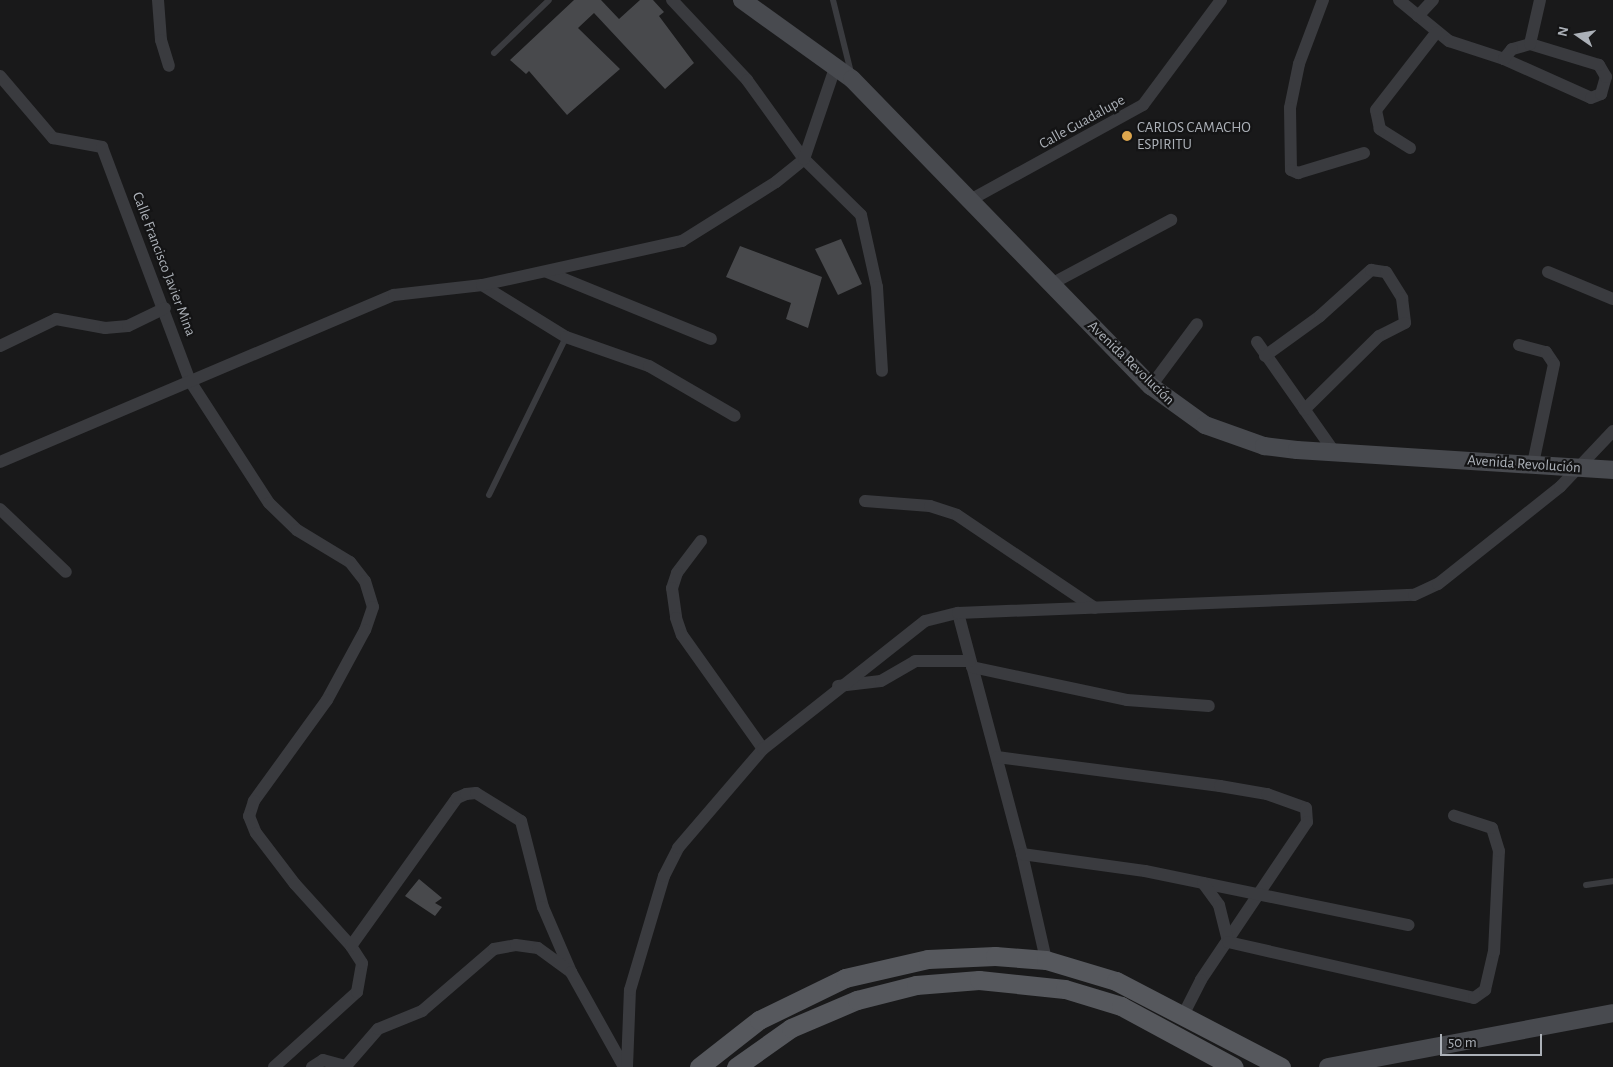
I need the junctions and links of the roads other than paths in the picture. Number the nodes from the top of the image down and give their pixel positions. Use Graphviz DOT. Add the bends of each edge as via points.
graph roads {
  1 [pos="158,0"];
  2 [pos="549,0"];
  3 [pos="672,0"];
  4 [pos="742,0"];
  5 [pos="833,0"];
  6 [pos="1221,0"];
  7 [pos="1323,0"];
  8 [pos="1399,0"];
  9 [pos="1433,0"];
  10 [pos="1540,0"];
  11 [pos="1418,16"];
  12 [pos="1436,33"];
  13 [pos="1530,44"];
  14 [pos="494,53"];
  15 [pos="1504,59"];
  16 [pos="170,66"];
  17 [pos="835,68"];
  18 [pos="0,76"];
  19 [pos="852,79"];
  20 [pos="1410,148"];
  21 [pos="1364,153"];
  22 [pos="804,159"];
  23 [pos="972,199"];
  24 [pos="1171,220"];
  25 [pos="547,272"];
  26 [pos="1548,272"];
  27 [pos="1053,283"];
  28 [pos="482,285"];
  29 [pos="1613,299"];
  30 [pos="165,308"];
  31 [pos="1197,324"];
  32 [pos="566,337"];
  33 [pos="711,339"];
  34 [pos="1257,342"];
  35 [pos="1519,345"];
  36 [pos="0,346"];
  37 [pos="1265,356"];
  38 [pos="882,371"];
  39 [pos="190,381"];
  40 [pos="1152,386"];
  41 [pos="1304,410"];
  42 [pos="735,416"];
  43 [pos="1613,431"];
  44 [pos="1335,454"];
  45 [pos="0,462"];
  46 [pos="1533,464"];
  47 [pos="1582,468"];
  48 [pos="1613,470"];
  49 [pos="489,495"];
  50 [pos="865,501"];
  51 [pos="0,509"];
  52 [pos="701,541"];
  53 [pos="66,572"];
  54 [pos="1095,608"];
  55 [pos="958,613"];
  56 [pos="971,664"];
  57 [pos="838,686"];
  58 [pos="1209,706"];
  59 [pos="763,749"];
  60 [pos="998,757"];
  61 [pos="1454,816"];
  62 [pos="1022,854"];
  63 [pos="1613,881"];
  64 [pos="1203,883"];
  65 [pos="1586,885"];
  66 [pos="1257,894"];
  67 [pos="1409,925"];
  68 [pos="1228,942"];
  69 [pos="351,946"];
  70 [pos="1046,960"];
  71 [pos="571,972"];
  72 [pos="1613,1013"];
  73 [pos="1184,1014"];
  74 [pos="1382,1063"];
  75 [pos="274,1067"];
  76 [pos="312,1067"];
  77 [pos="626,1067"];
  78 [pos="698,1067"];
  79 [pos="736,1067"];
  80 [pos="1234,1067"];
  81 [pos="1281,1067"];
  82 [pos="1328,1067"];
  1 -- 16 [label="street" via="161,40"];
  2 -- 14 [label="lane"];
  3 -- 22 [label="street" via="747,80"];
  4 -- 17 [label="street, Avenida Revolución"];
  5 -- 19 [label="lane"];
  6 -- 23 [label="street, Calle Guadalupe" via="1143,106"];
  7 -- 21 [label="street" via="1295,82 1288,144 1291,170 1298,173"];
  8 -- 11 [label="street"];
  9 -- 11 [label="street"];
  10 -- 13 [label="street"];
  11 -- 12 [label="street"];
  12 -- 15 [label="street" via="1462,47"];
  12 -- 20 [label="street" via="1376,110 1380,129"];
  13 -- 15 [label="street" via="1512,50"];
  13 -- 15 [label="street" via="1599,66 1606,77 1601,94 1591,98"];
  17 -- 19 [label="street, Avenida Revolución"];
  17 -- 22 [label="street"];
  18 -- 30 [label="street, Calle Francisco Javier Mina" via="53,138 102,147 133,237"];
  19 -- 23 [label="street, Avenida Revolución"];
  22 -- 25 [label="street" via="783,178 682,241"];
  22 -- 38 [label="street" via="861,215 866,227 877,287"];
  23 -- 27 [label="street, Avenida Revolución"];
  24 -- 27 [label="street"];
  25 -- 28 [label="street"];
  25 -- 33 [label="street"];
  26 -- 29 [label="street"];
  27 -- 40 [label="street, Avenida Revolución"];
  28 -- 32 [label="street"];
  28 -- 39 [label="street" via="394,295"];
  30 -- 36 [label="street" via="128,326 105,328 56,318"];
  30 -- 39 [label="street, Calle Francisco Javier Mina"];
  31 -- 40 [label="street"];
  32 -- 42 [label="street" via="649,366"];
  32 -- 49 [label="lane"];
  34 -- 37 [label="street"];
  35 -- 46 [label="street" via="1546,352 1554,364"];
  37 -- 41 [label="street"];
  37 -- 41 [label="street" via="1320,316 1371,270 1386,272 1402,298 1405,322 1379,336"];
  39 -- 45 [label="street"];
  39 -- 69 [label="street, Calle Francisco Javier Mina" via="269,503 297,530 350,562 366,581 373,607 327,700 254,801 249,816 256,833 296,884"];
  40 -- 44 [label="street, Avenida Revolución" via="1181,411 1236,438"];
  41 -- 44 [label="street"];
  43 -- 47 [label="street"];
  44 -- 46 [label="street, Avenida Revolución"];
  46 -- 47 [label="street, Avenida Revolución"];
  47 -- 48 [label="street, Avenida Revolución"];
  47 -- 54 [label="street" via="1438,584 1414,594"];
  50 -- 54 [label="street" via="930,506 957,515"];
  51 -- 53 [label="street"];
  52 -- 59 [label="street" via="677,573 672,588 676,618 682,635"];
  54 -- 55 [label="street"];
  55 -- 56 [label="street"];
  55 -- 57 [label="street" via="925,621"];
  56 -- 57 [label="street" via="915,661 881,681"];
  56 -- 58 [label="street" via="1127,700"];
  56 -- 60 [label="street"];
  57 -- 59 [label="street"];
  59 -- 77 [label="street" via="678,848 664,876 630,990"];
  60 -- 62 [label="street"];
  60 -- 66 [label="street" via="1220,786 1302,804 1307,822"];
  61 -- 68 [label="street" via="1483,822 1497,836 1494,952 1485,990 1478,996 1462,998"];
  62 -- 64 [label="street"];
  62 -- 70 [label="street"];
  63 -- 65 [label="lane"];
  64 -- 66 [label="street"];
  64 -- 68 [label="street" via="1219,905"];
  66 -- 67 [label="street"];
  66 -- 68 [label="street"];
  68 -- 73 [label="street" via="1201,980"];
  69 -- 71 [label="street" via="456,798 476,793 521,821 543,907"];
  69 -- 75 [label="street, Calle Francisco Javier Mina" via="362,963 358,992"];
  70 -- 73 [label="main road" via="1116,980"];
  70 -- 78 [label="main road" via="928,959 846,978 759,1020"];
  71 -- 76 [label="street" via="538,948 494,949 422,1011 378,1028 346,1066 323,1060"];
  71 -- 77 [label="street"];
  72 -- 74 [label="street"];
  73 -- 81 [label="main road"];
  74 -- 82 [label="street"];
  79 -- 80 [label="main road" via="791,1028 857,1000 916,985 979,980 1057,988 1121,1006"];
}
